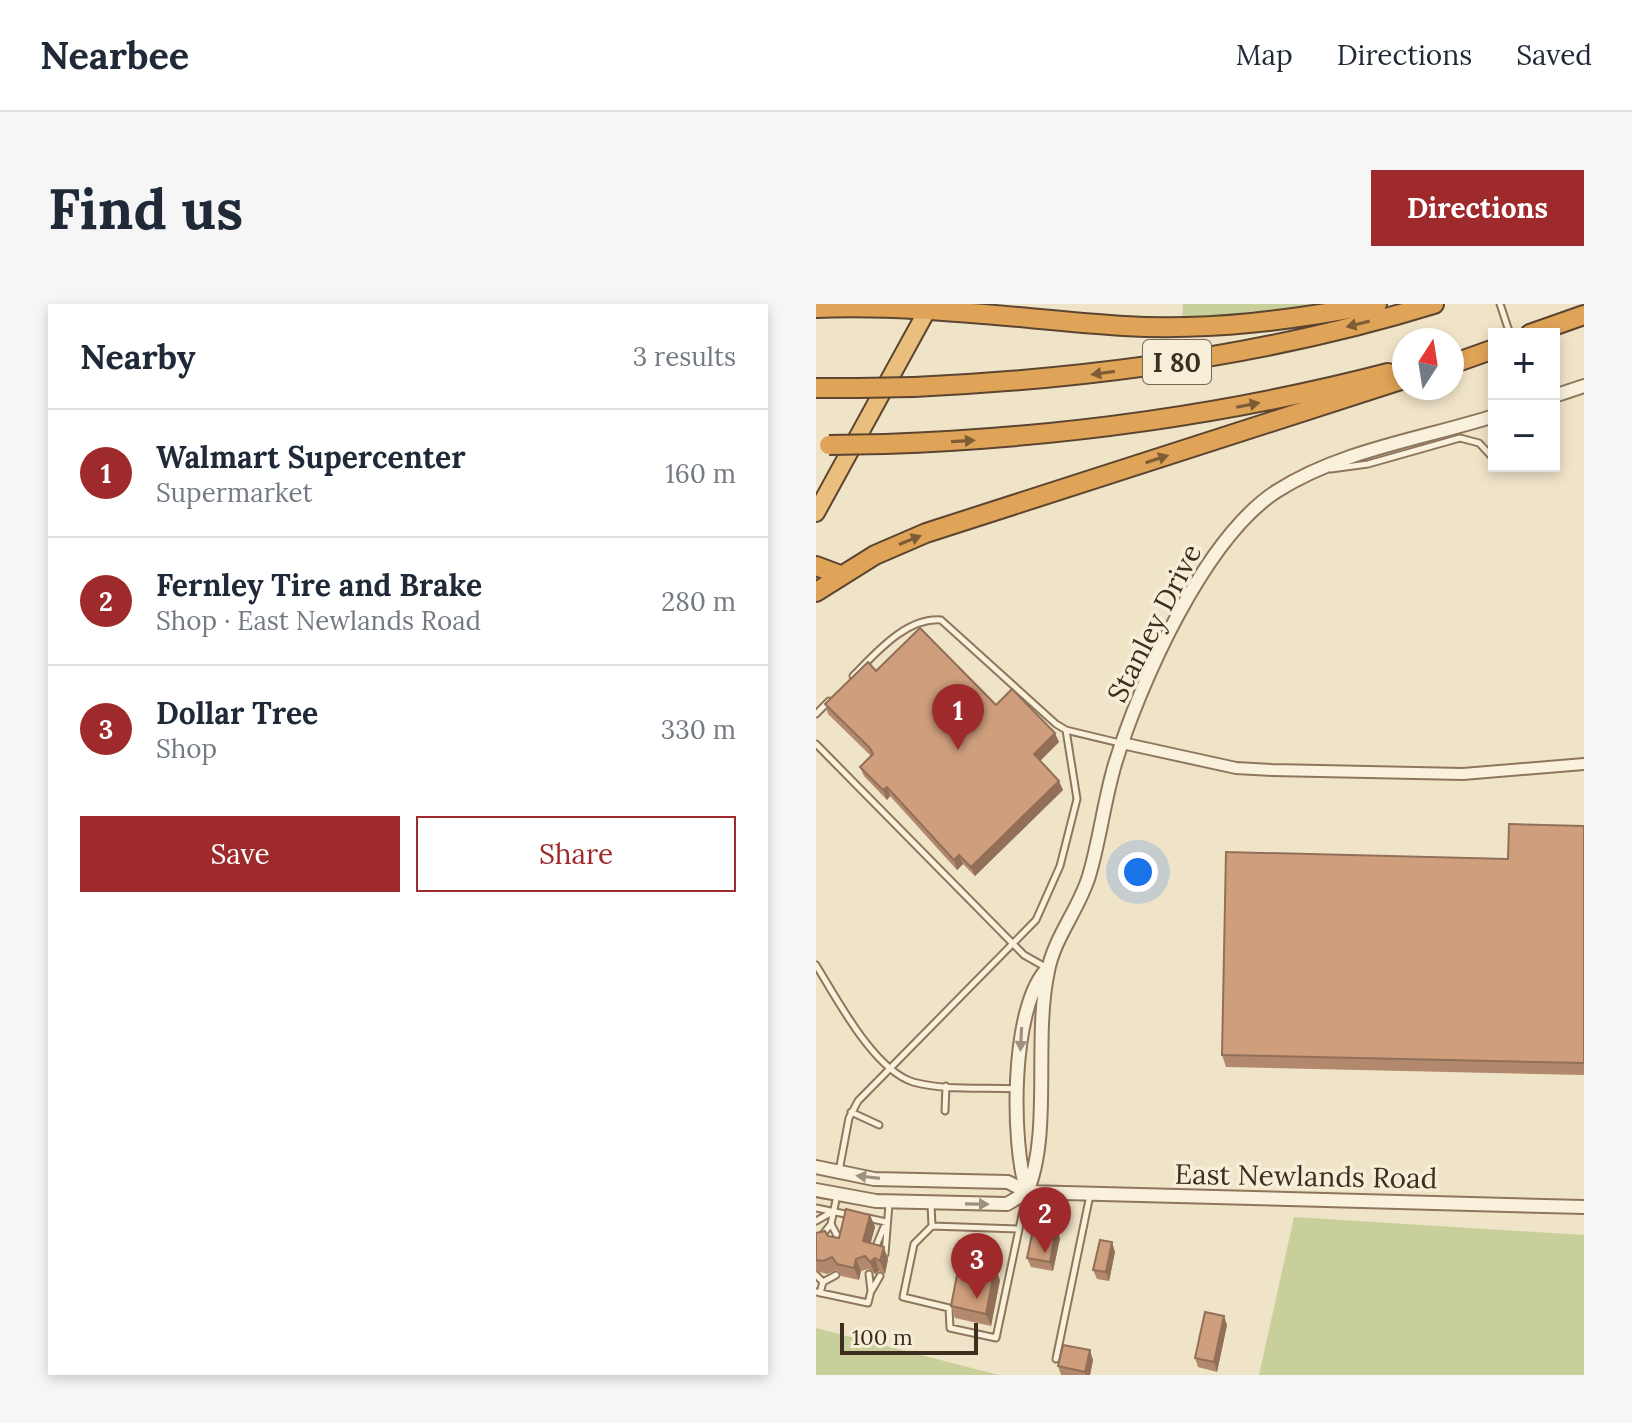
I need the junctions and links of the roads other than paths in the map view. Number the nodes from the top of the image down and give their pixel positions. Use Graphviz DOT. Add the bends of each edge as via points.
graph roads {
  1 [pos="980,304"];
  2 [pos="1377,304"];
  3 [pos="1434,304"];
  4 [pos="1500,304"];
  5 [pos="930,306"];
  6 [pos="816,308"];
  7 [pos="1584,315"];
  8 [pos="1160,327"];
  9 [pos="1508,328"];
  10 [pos="1547,328"];
  11 [pos="1488,348"];
  12 [pos="1488,349"];
  13 [pos="1464,353"];
  14 [pos="1464,359"];
  15 [pos="1392,372"];
  16 [pos="1392,383"];
  17 [pos="1584,386"];
  18 [pos="816,388"];
  19 [pos="1560,394"];
  20 [pos="1488,418"];
  21 [pos="822,445"];
  22 [pos="1488,453"];
  23 [pos="1314,472"];
  24 [pos="816,513"];
  25 [pos="816,566"];
  26 [pos="840,575"];
  27 [pos="816,592"];
  28 [pos="845,685"];
  29 [pos="835,694"];
  30 [pos="816,714"];
  31 [pos="1066,730"];
  32 [pos="1122,743"];
  33 [pos="816,744"];
  34 [pos="1584,764"];
  35 [pos="1011,942"];
  36 [pos="816,965"];
  37 [pos="1048,968"];
  38 [pos="890,1068"];
  39 [pos="946,1086"];
  40 [pos="1019,1089"];
  41 [pos="945,1111"];
  42 [pos="851,1112"];
  43 [pos="879,1125"];
  44 [pos="816,1167"];
  45 [pos="838,1172"];
  46 [pos="816,1188"];
  47 [pos="1027,1192"];
  48 [pos="1090,1194"];
  49 [pos="837,1195"];
  50 [pos="890,1202"];
  51 [pos="931,1203"];
  52 [pos="1584,1207"];
  53 [pos="816,1208"];
  54 [pos="833,1212"];
  55 [pos="816,1221"];
  56 [pos="886,1222"];
  57 [pos="831,1224"];
  58 [pos="932,1226"];
  59 [pos="1019,1229"];
  60 [pos="820,1241"];
  61 [pos="838,1245"];
  62 [pos="873,1252"];
  63 [pos="885,1255"];
  64 [pos="816,1273"];
  65 [pos="869,1274"];
  66 [pos="833,1275"];
  67 [pos="880,1276"];
  68 [pos="823,1282"];
  69 [pos="871,1291"];
  70 [pos="818,1292"];
  71 [pos="1056,1359"];
  1 -- 8 [label="highway"];
  2 -- 8 [label="highway" via="1266,322"];
  3 -- 18 [label="highway, I 80, one-way, bridge" via="1299,338 1161,364 1031,381"];
  4 -- 9 [label="lane"];
  5 -- 6 [label="highway"];
  5 -- 8 [label="highway"];
  5 -- 24 [label="highway"];
  7 -- 10 [label="highway"];
  11 -- 13 [label="highway"];
  12 -- 14 [label="highway"];
  21 -- 15 [label="highway, I 80, one-way, bridge" via="1021,438 1182,418"];
  26 -- 16 [label="highway, one-way" via="926,533"];
  17 -- 19 [label="street"];
  20 -- 23 [label="street, Stanley Drive"];
  22 -- 23 [label="lane" via="1479,443 1460,438 1368,464"];
  23 -- 32 [label="street, Stanley Drive" via="1275,492 1239,524 1208,563 1145,683"];
  25 -- 26 [label="highway"];
  26 -- 27 [label="highway"];
  28 -- 31 [label="lane" via="896,636 941,620"];
  29 -- 30 [label="lane"];
  31 -- 32 [label="lane"];
  31 -- 35 [label="lane" via="1077,788 1060,866 1036,920"];
  32 -- 34 [label="street" via="1253,770 1463,774"];
  32 -- 37 [label="street, Stanley Drive" via="1089,876"];
  33 -- 35 [label="lane"];
  35 -- 37 [label="lane"];
  35 -- 38 [label="lane"];
  36 -- 38 [label="lane" via="853,1025"];
  37 -- 40 [label="street, Stanley Drive, one-way" via="1036,980 1025,1008"];
  37 -- 47 [label="street, Stanley Drive" via="1039,1032 1037,1167"];
  38 -- 39 [label="lane" via="909,1081"];
  38 -- 42 [label="lane"];
  39 -- 40 [label="lane"];
  39 -- 41 [label="lane"];
  40 -- 47 [label="street, Stanley Drive" via="1019,1167"];
  42 -- 43 [label="lane"];
  42 -- 45 [label="lane"];
  44 -- 45 [label="street, East Newlands Road"];
  45 -- 46 [label="street"];
  47 -- 45 [label="street, East Newlands Road, one-way" via="1008,1182 892,1180"];
  46 -- 49 [label="street, East Newlands Road"];
  47 -- 48 [label="street, East Newlands Road"];
  51 -- 47 [label="street, East Newlands Road, one-way" via="1007,1204"];
  47 -- 59 [label="lane"];
  48 -- 52 [label="street, East Newlands Road"];
  48 -- 71 [label="lane"];
  49 -- 50 [label="street, East Newlands Road"];
  49 -- 54 [label="lane"];
  50 -- 51 [label="street, East Newlands Road"];
  50 -- 56 [label="lane"];
  51 -- 58 [label="lane"];
  53 -- 54 [label="lane"];
  54 -- 55 [label="lane"];
  54 -- 56 [label="lane"];
  54 -- 57 [label="lane"];
  56 -- 62 [label="lane"];
  56 -- 63 [label="lane"];
  57 -- 60 [label="lane"];
  57 -- 61 [label="lane"];
  58 -- 59 [label="lane"];
  58 -- 59 [label="lane" via="914,1244 903,1297 949,1308 950,1328 996,1338"];
  64 -- 68 [label="lane"];
  65 -- 69 [label="lane"];
  66 -- 68 [label="lane"];
  67 -- 69 [label="lane"];
  68 -- 70 [label="lane"];
  69 -- 70 [label="lane" via="868,1303"];
}
